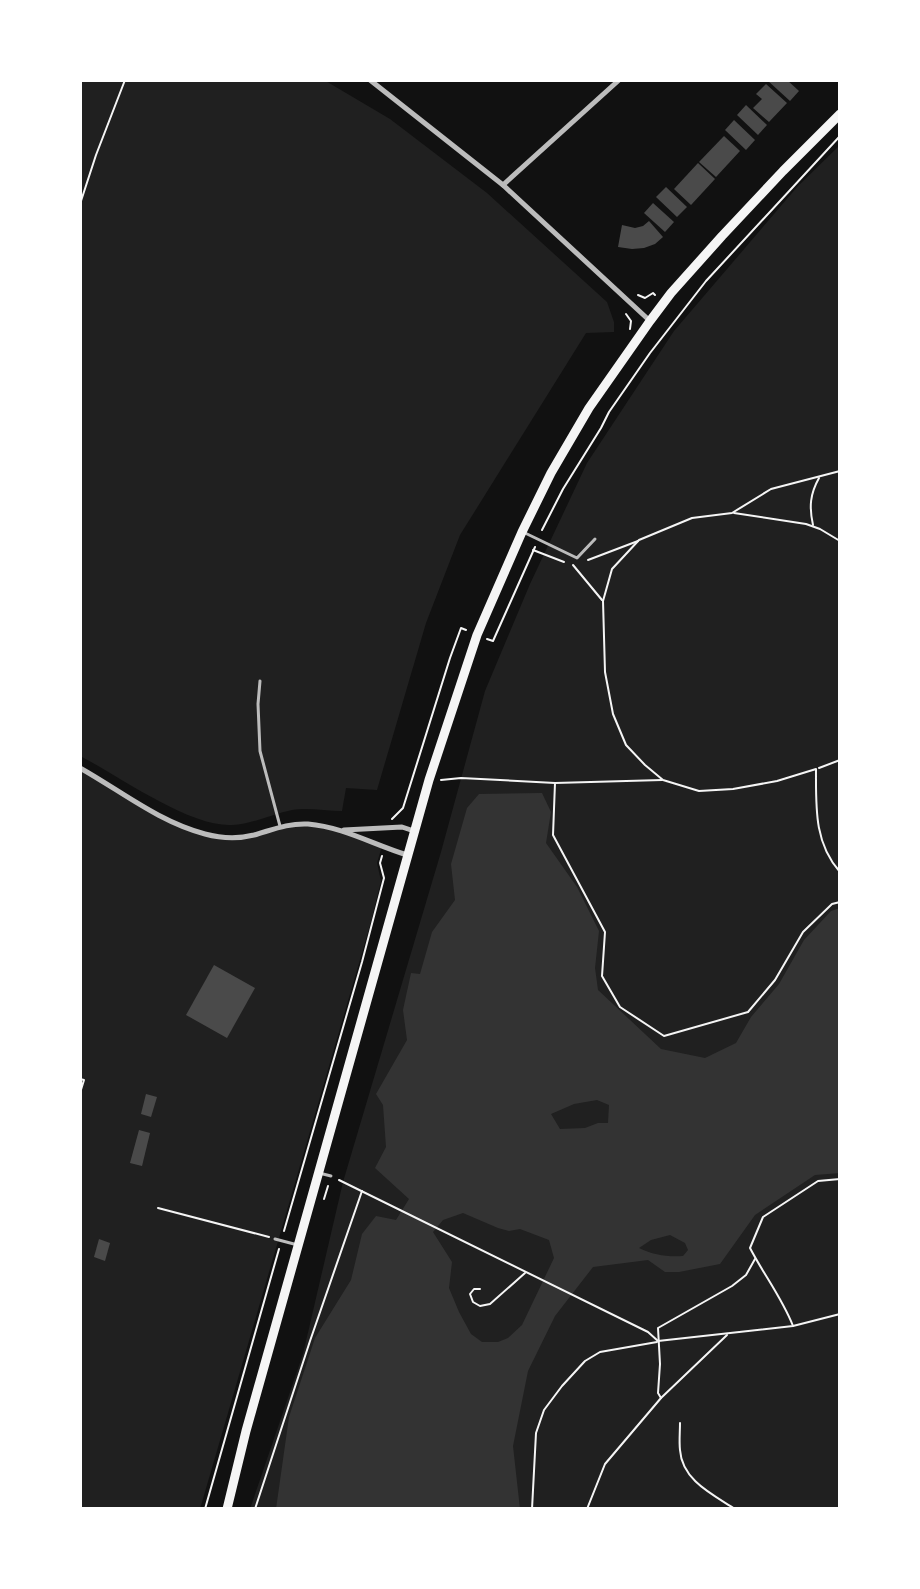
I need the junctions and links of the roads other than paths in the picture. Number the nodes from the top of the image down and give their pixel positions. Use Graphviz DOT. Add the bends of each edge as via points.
graph roads {
  1 [pos="370,80"];
  2 [pos="619,80"];
  3 [pos="840,114"];
  4 [pos="503,185"];
  5 [pos="650,321"];
  6 [pos="522,532"];
  7 [pos="595,539"];
  8 [pos="260,681"];
  9 [pos="80,768"];
  10 [pos="280,826"];
  11 [pos="343,830"];
  12 [pos="414,831"];
  13 [pos="407,855"];
  14 [pos="318,1172"];
  15 [pos="331,1176"];
  16 [pos="275,1239"];
  17 [pos="298,1246"];
  18 [pos="227,1509"];
  1 -- 4 [label="street"];
  2 -- 4 [label="street"];
  3 -- 5 [label="main road" via="722,236"];
  4 -- 5 [label="street"];
  5 -- 6 [label="main road" via="589,408"];
  6 -- 7 [label="lane" via="577,558"];
  6 -- 12 [label="main road" via="477,635"];
  8 -- 10 [label="lane" via="260,751"];
  9 -- 10 [label="street" via="154,813 206,834 252,836"];
  10 -- 11 [label="street"];
  11 -- 12 [label="street"];
  11 -- 13 [label="street"];
  12 -- 13 [label="main road"];
  13 -- 14 [label="main road"];
  14 -- 15 [label="lane"];
  14 -- 17 [label="main road"];
  16 -- 17 [label="lane"];
  17 -- 18 [label="main road"];
}
